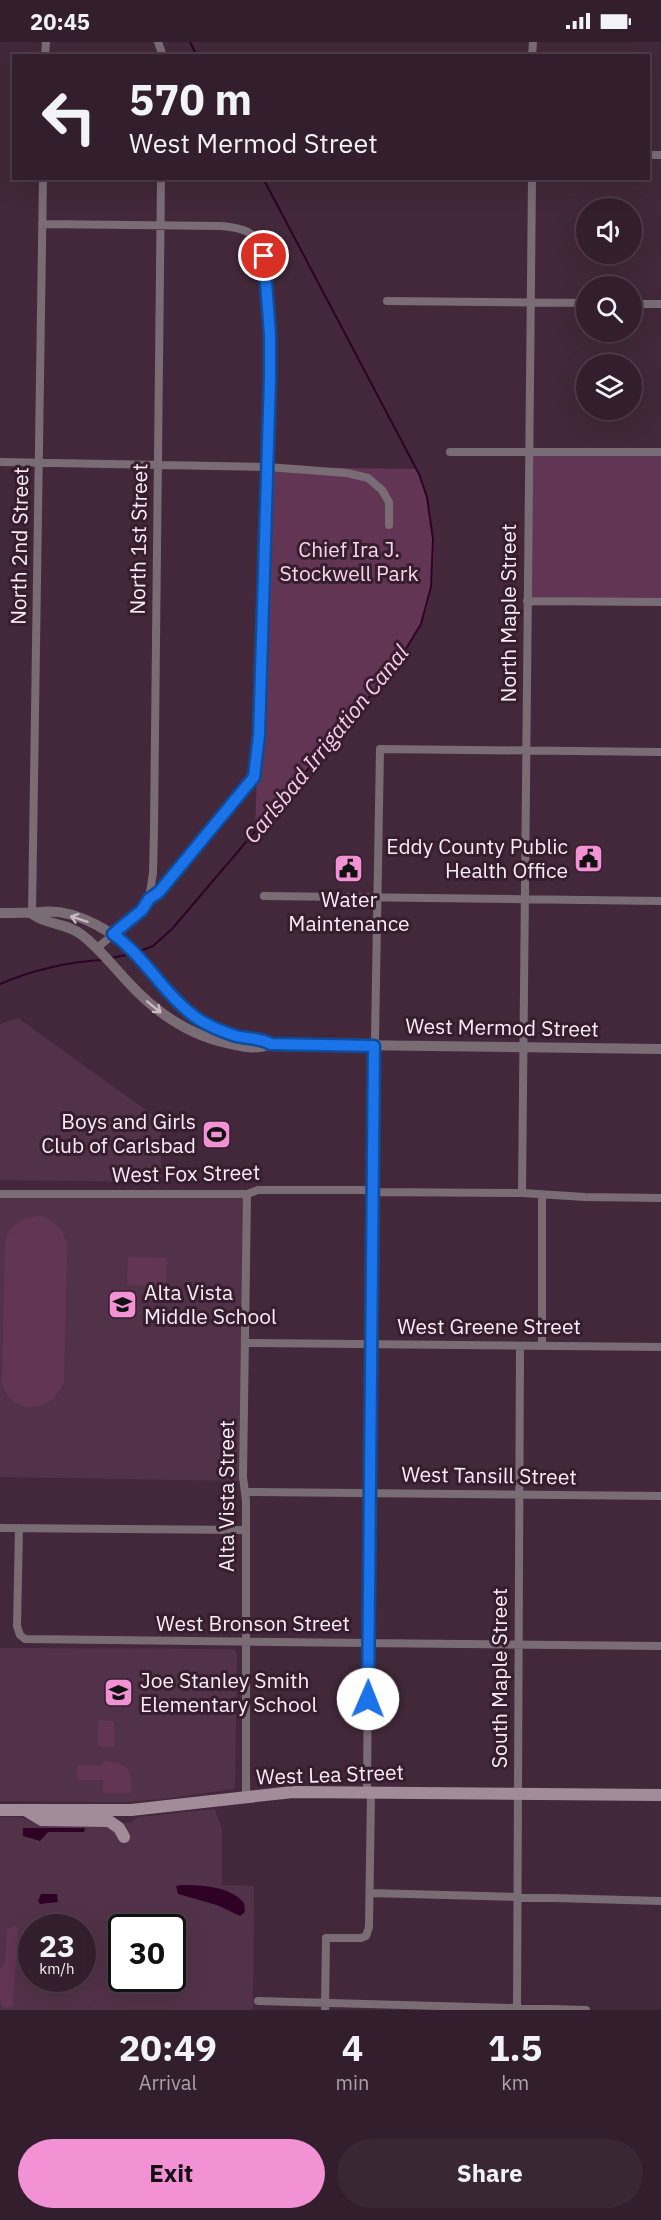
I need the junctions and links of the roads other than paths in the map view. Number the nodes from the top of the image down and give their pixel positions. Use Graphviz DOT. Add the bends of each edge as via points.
graph roads {
  1 [pos="43,180"];
  2 [pos="161,180"];
  3 [pos="532,180"];
  4 [pos="42,224"];
  5 [pos="161,226"];
  6 [pos="387,301"];
  7 [pos="531,302"];
  8 [pos="576,303"];
  9 [pos="642,303"];
  10 [pos="661,304"];
  11 [pos="450,452"];
  12 [pos="661,452"];
  13 [pos="528,453"];
  14 [pos="0,462"];
  15 [pos="39,463"];
  16 [pos="158,466"];
  17 [pos="267,467"];
  18 [pos="389,525"];
  19 [pos="527,601"];
  20 [pos="661,602"];
  21 [pos="526,750"];
  22 [pos="661,752"];
  23 [pos="264,896"];
  24 [pos="378,897"];
  25 [pos="525,898"];
  26 [pos="149,899"];
  27 [pos="661,901"];
  28 [pos="0,913"];
  29 [pos="32,914"];
  30 [pos="117,937"];
  31 [pos="97,948"];
  32 [pos="271,1044"];
  33 [pos="374,1046"];
  34 [pos="523,1048"];
  35 [pos="661,1049"];
  36 [pos="373,1191"];
  37 [pos="522,1193"];
  38 [pos="0,1194"];
  39 [pos="247,1194"];
  40 [pos="542,1196"];
  41 [pos="661,1198"];
  42 [pos="245,1343"];
  43 [pos="370,1344"];
  44 [pos="520,1346"];
  45 [pos="542,1346"];
  46 [pos="661,1347"];
  47 [pos="245,1492"];
  48 [pos="370,1493"];
  49 [pos="519,1494"];
  50 [pos="661,1496"];
  51 [pos="0,1528"];
  52 [pos="19,1528"];
  53 [pos="246,1530"];
  54 [pos="369,1642"];
  55 [pos="245,1643"];
  56 [pos="518,1644"];
  57 [pos="661,1646"];
  58 [pos="369,1792"];
  59 [pos="518,1793"];
  60 [pos="661,1795"];
  61 [pos="246,1797"];
  62 [pos="0,1810"];
  63 [pos="26,1810"];
  64 [pos="124,1837"];
  65 [pos="370,1893"];
  66 [pos="518,1897"];
  67 [pos="661,1901"];
  68 [pos="258,2001"];
  69 [pos="326,2006"];
  70 [pos="517,2009"];
  71 [pos="586,2010"];
  1 -- 4 [label="street, North 2nd Street"];
  2 -- 5 [label="street, North 1st Street"];
  3 -- 7 [label="street, North Maple Street"];
  4 -- 5 [label="street"];
  4 -- 15 [label="street, North 2nd Street"];
  5 -- 16 [label="street, North 1st Street"];
  5 -- 17 [label="street" via="241,228 252,234 261,247 267,273 270,335"];
  6 -- 7 [label="street"];
  7 -- 8 [label="street"];
  7 -- 13 [label="street, North Maple Street"];
  9 -- 10 [label="street"];
  11 -- 13 [label="street"];
  12 -- 13 [label="street"];
  13 -- 19 [label="street, North Maple Street"];
  14 -- 15 [label="street"];
  15 -- 16 [label="street"];
  15 -- 29 [label="street, North 2nd Street"];
  16 -- 17 [label="street"];
  16 -- 26 [label="street, North 1st Street" via="154,828"];
  17 -- 18 [label="street" via="368,478 386,495"];
  17 -- 26 [label="street" via="255,773 238,799"];
  19 -- 20 [label="street"];
  19 -- 21 [label="street, North Maple Street"];
  21 -- 22 [label="street"];
  21 -- 24 [label="street" via="380,749"];
  21 -- 25 [label="street, North Maple Street"];
  23 -- 24 [label="street"];
  24 -- 25 [label="street"];
  24 -- 33 [label="street"];
  25 -- 27 [label="street"];
  25 -- 34 [label="street, North Maple Street"];
  26 -- 30 [label="street"];
  28 -- 29 [label="street"];
  30 -- 29 [label="street, one-way" via="68,915"];
  29 -- 31 [label="street" via="76,931"];
  30 -- 31 [label="street"];
  30 -- 32 [label="street" via="177,1002 200,1020 226,1032"];
  31 -- 32 [label="street, one-way" via="144,999 183,1028 236,1045 261,1048"];
  32 -- 33 [label="street, West Mermod Street"];
  33 -- 34 [label="street, West Mermod Street"];
  33 -- 36 [label="street"];
  34 -- 35 [label="street, West Mermod Street"];
  34 -- 37 [label="street"];
  36 -- 37 [label="street, West Fox Street"];
  36 -- 39 [label="street, West Fox Street" via="258,1190"];
  36 -- 43 [label="street"];
  37 -- 40 [label="street, West Fox Street"];
  38 -- 39 [label="street, West Fox Street"];
  39 -- 42 [label="street, Alta Vista Street"];
  40 -- 41 [label="street, West Fox Street"];
  40 -- 45 [label="street"];
  42 -- 43 [label="street, West Greene Street"];
  42 -- 47 [label="street, Alta Vista Street"];
  43 -- 44 [label="street, West Greene Street"];
  43 -- 48 [label="street"];
  44 -- 45 [label="street, West Greene Street"];
  44 -- 49 [label="street, South Maple Street"];
  45 -- 46 [label="street, West Greene Street"];
  47 -- 48 [label="street, West Tansill Street"];
  47 -- 53 [label="street, Alta Vista Street"];
  48 -- 49 [label="street, West Tansill Street"];
  48 -- 54 [label="street"];
  49 -- 50 [label="street, West Tansill Street"];
  49 -- 56 [label="street, South Maple Street"];
  51 -- 52 [label="street"];
  52 -- 53 [label="street"];
  52 -- 55 [label="street, West Bronson Street" via="17,1626 25,1639"];
  53 -- 55 [label="street, Alta Vista Street"];
  54 -- 55 [label="street, West Bronson Street"];
  54 -- 56 [label="street, West Bronson Street"];
  54 -- 58 [label="street"];
  55 -- 61 [label="street, Alta Vista Street"];
  56 -- 57 [label="street, West Bronson Street"];
  56 -- 59 [label="street, South Maple Street"];
  58 -- 59 [label="main road, West Lea Street"];
  58 -- 61 [label="main road, West Lea Street" via="293,1792"];
  58 -- 65 [label="street"];
  59 -- 60 [label="main road, West Lea Street"];
  59 -- 66 [label="street, South Maple Street"];
  61 -- 63 [label="main road, West Lea Street" via="131,1810"];
  62 -- 63 [label="main road, West Lea Street"];
  63 -- 64 [label="main road" via="42,1820 110,1821"];
  65 -- 66 [label="street"];
  65 -- 69 [label="street" via="366,1936 326,1938"];
  66 -- 67 [label="street"];
  66 -- 70 [label="street, South Maple Street"];
  68 -- 69 [label="street"];
  69 -- 70 [label="street"];
  70 -- 71 [label="street"];
}
